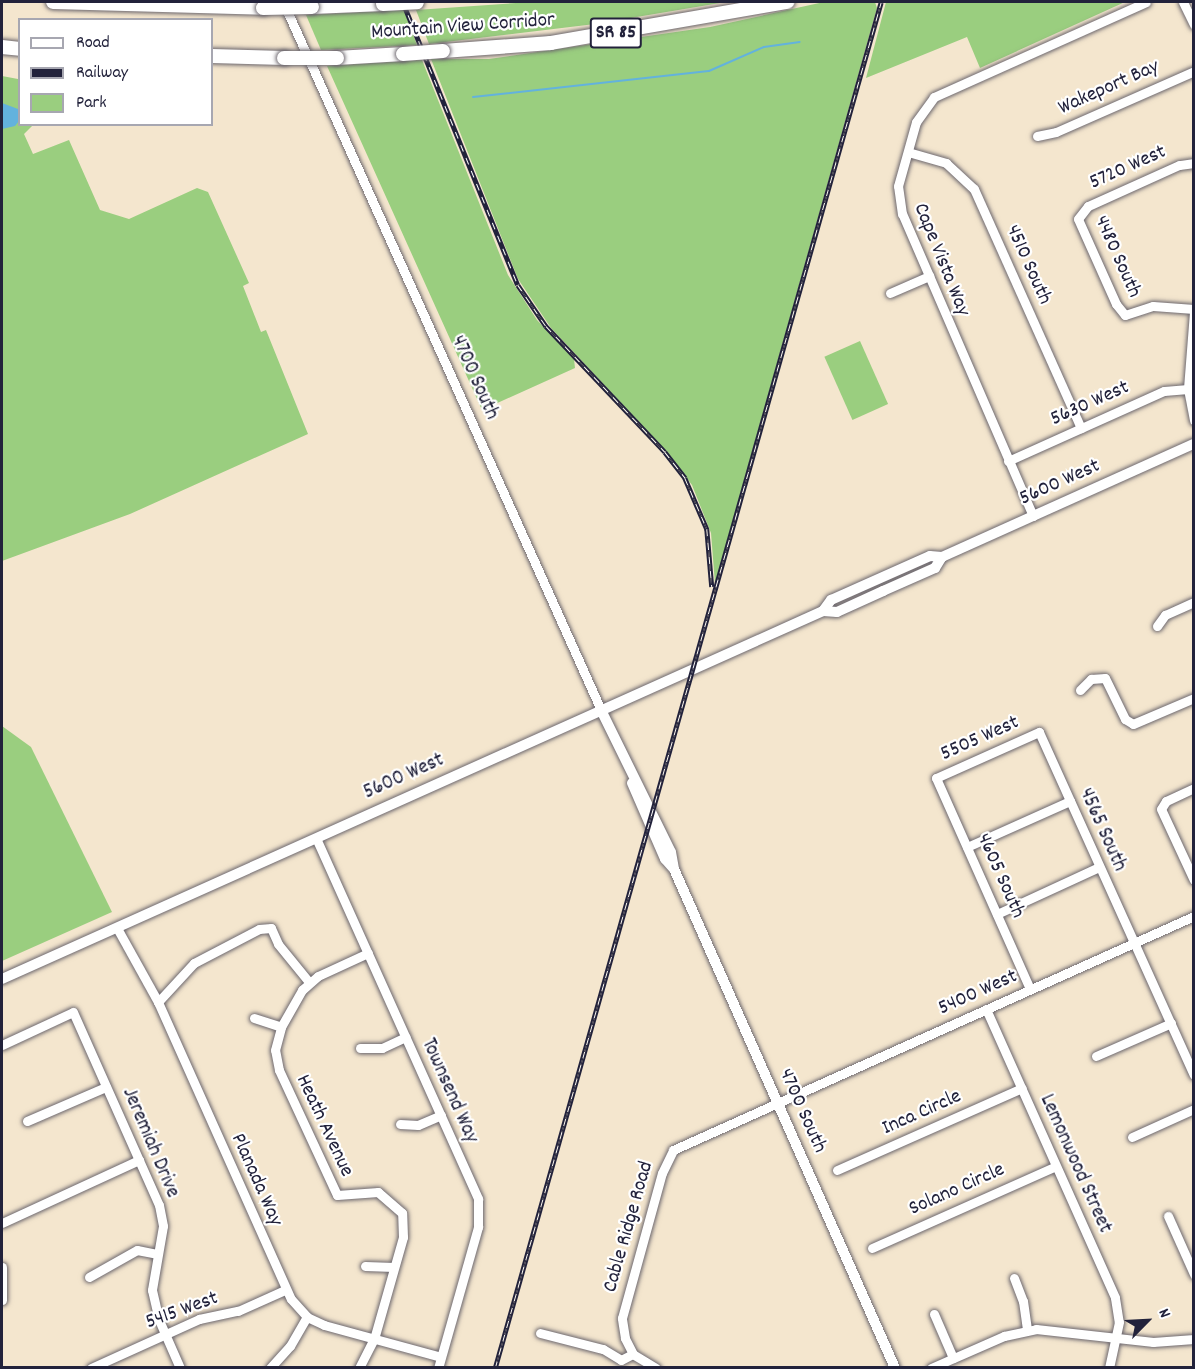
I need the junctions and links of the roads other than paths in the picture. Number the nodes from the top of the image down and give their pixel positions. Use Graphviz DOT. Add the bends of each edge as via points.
graph roads {
  1 [pos="53,2"];
  2 [pos="284,2"];
  3 [pos="417,2"];
  4 [pos="787,2"];
  5 [pos="1146,2"];
  6 [pos="1183,2"];
  7 [pos="1194,25"];
  8 [pos="2,47"];
  9 [pos="18,49"];
  10 [pos="213,56"];
  11 [pos="1194,70"];
  12 [pos="1037,136"];
  13 [pos="908,152"];
  14 [pos="1194,163"];
  15 [pos="1080,213"];
  16 [pos="929,276"];
  17 [pos="890,293"];
  18 [pos="1194,311"];
  19 [pos="1188,389"];
  20 [pos="1194,420"];
  21 [pos="1081,428"];
  22 [pos="1194,444"];
  23 [pos="1008,461"];
  24 [pos="1033,516"];
  25 [pos="1194,602"];
  26 [pos="1156,626"];
  27 [pos="1080,690"];
  28 [pos="1194,698"];
  29 [pos="602,710"];
  30 [pos="1039,732"];
  31 [pos="936,778"];
  32 [pos="1194,788"];
  33 [pos="1070,801"];
  34 [pos="316,838"];
  35 [pos="967,847"];
  36 [pos="1100,867"];
  37 [pos="1194,880"];
  38 [pos="997,914"];
  39 [pos="1194,916"];
  40 [pos="117,927"];
  41 [pos="1133,943"];
  42 [pos="368,953"];
  43 [pos="2,979"];
  44 [pos="309,982"];
  45 [pos="1030,989"];
  46 [pos="158,1002"];
  47 [pos="986,1009"];
  48 [pos="254,1018"];
  49 [pos="1171,1023"];
  50 [pos="281,1027"];
  51 [pos="406,1037"];
  52 [pos="2,1045"];
  53 [pos="360,1048"];
  54 [pos="1096,1056"];
  55 [pos="1194,1075"];
  56 [pos="106,1087"];
  57 [pos="1022,1088"];
  58 [pos="777,1103"];
  59 [pos="1194,1109"];
  60 [pos="441,1115"];
  61 [pos="27,1121"];
  62 [pos="400,1124"];
  63 [pos="1132,1137"];
  64 [pos="139,1160"];
  65 [pos="1056,1166"];
  66 [pos="837,1170"];
  67 [pos="1168,1216"];
  68 [pos="2,1223"];
  69 [pos="872,1248"];
  70 [pos="157,1254"];
  71 [pos="365,1266"];
  72 [pos="2,1267"];
  73 [pos="394,1267"];
  74 [pos="1194,1274"];
  75 [pos="89,1277"];
  76 [pos="1014,1278"];
  77 [pos="285,1290"];
  78 [pos="2,1300"];
  79 [pos="933,1314"];
  80 [pos="308,1317"];
  81 [pos="1027,1330"];
  82 [pos="540,1333"];
  83 [pos="165,1334"];
  84 [pos="1117,1337"];
  85 [pos="374,1339"];
  86 [pos="1194,1339"];
  87 [pos="633,1354"];
  88 [pos="441,1357"];
  89 [pos="953,1358"];
  90 [pos="91,1368"];
  91 [pos="180,1368"];
  92 [pos="270,1368"];
  93 [pos="359,1368"];
  94 [pos="438,1368"];
  95 [pos="656,1368"];
  96 [pos="895,1368"];
  97 [pos="931,1368"];
  98 [pos="1109,1368"];
  1 -- 3 [label="highway, Mountain View Corridor, bridge" via="263,8"];
  2 -- 29 [label="street, 4700 South"];
  4 -- 10 [label="highway, Mountain View Corridor / SR 85, bridge" via="551,43 337,58"];
  5 -- 13 [label="street, Cape Vista Way" via="934,97 918,116"];
  6 -- 7 [label="street"];
  8 -- 9 [label="highway"];
  11 -- 12 [label="street, Wakeport Bay" via="1056,132"];
  13 -- 16 [label="street, Cape Vista Way" via="898,186 898,203"];
  13 -- 21 [label="street, 4510 South" via="946,163 971,183"];
  14 -- 15 [label="street, 5720 West" via="1175,166"];
  15 -- 18 [label="street, 4480 South" via="1080,226 1116,304 1125,315 1153,306"];
  16 -- 17 [label="street"];
  16 -- 23 [label="street, Cape Vista Way"];
  18 -- 19 [label="street"];
  19 -- 20 [label="street"];
  19 -- 21 [label="street, 5630 West" via="1164,391"];
  21 -- 23 [label="street, 5630 West"];
  22 -- 24 [label="main road, 5600 West"];
  23 -- 24 [label="street, Cape Vista Way"];
  24 -- 29 [label="main road, 5600 West" via="831,600 823,611"];
  25 -- 26 [label="street" via="1165,615"];
  27 -- 28 [label="street" via="1091,679 1105,678 1125,719 1133,724"];
  29 -- 34 [label="main road, 5600 West"];
  29 -- 58 [label="main road, 4700 South" via="661,851 674,869"];
  30 -- 31 [label="street, 5505 West"];
  30 -- 33 [label="street, 4565 South"];
  31 -- 35 [label="street, 4605 South"];
  32 -- 37 [label="street" via="1166,801 1161,809"];
  33 -- 35 [label="street"];
  33 -- 36 [label="street, 4565 South"];
  34 -- 40 [label="main road, 5600 West"];
  34 -- 42 [label="street, Townsend Way"];
  35 -- 38 [label="street, 4605 South"];
  36 -- 38 [label="street"];
  36 -- 41 [label="street, 4565 South"];
  38 -- 45 [label="street, 4605 South"];
  39 -- 41 [label="street, 5400 West"];
  40 -- 43 [label="main road, 5600 West"];
  40 -- 46 [label="street, Planada Way"];
  41 -- 45 [label="street, 5400 West"];
  41 -- 49 [label="street, 4565 South"];
  42 -- 44 [label="street"];
  42 -- 51 [label="street, Townsend Way"];
  44 -- 46 [label="street" via="278,944 271,928 259,929 194,963"];
  44 -- 50 [label="street, Heath Avenue"];
  45 -- 47 [label="street, 5400 West"];
  46 -- 77 [label="street, Planada Way"];
  47 -- 57 [label="street, Lemonwood Street"];
  47 -- 58 [label="street, 5400 West"];
  48 -- 50 [label="street"];
  49 -- 54 [label="street"];
  49 -- 55 [label="street, 4565 South"];
  50 -- 73 [label="street, Heath Avenue" via="275,1050 277,1063 337,1195 378,1192 402,1213 403,1237"];
  51 -- 53 [label="street" via="382,1047"];
  51 -- 60 [label="street, Townsend Way"];
  52 -- 56 [label="street, Jeremiah Drive" via="73,1012"];
  56 -- 61 [label="street"];
  56 -- 64 [label="street, Jeremiah Drive"];
  57 -- 65 [label="street, Lemonwood Street"];
  57 -- 66 [label="street, Inca Circle"];
  58 -- 87 [label="street, Cable Ridge Road" via="669,1154 622,1318"];
  58 -- 96 [label="main road, 4700 South"];
  59 -- 63 [label="street"];
  60 -- 62 [label="street" via="418,1125"];
  60 -- 88 [label="street, Townsend Way" via="474,1190 480,1215"];
  64 -- 68 [label="street"];
  64 -- 70 [label="street, Jeremiah Drive" via="162,1216"];
  65 -- 69 [label="street, Solano Circle"];
  65 -- 84 [label="street, Lemonwood Street" via="1115,1298"];
  67 -- 74 [label="street"];
  70 -- 75 [label="street" via="137,1250"];
  70 -- 83 [label="street, Jeremiah Drive" via="152,1290"];
  71 -- 73 [label="street"];
  72 -- 78 [label="street"];
  73 -- 85 [label="street, Heath Avenue"];
  76 -- 81 [label="street" via="1023,1301"];
  77 -- 80 [label="street, Planada Way"];
  77 -- 83 [label="street, 5415 West" via="238,1311 208,1316"];
  79 -- 89 [label="street"];
  80 -- 85 [label="street"];
  80 -- 92 [label="street"];
  81 -- 84 [label="street"];
  81 -- 89 [label="street"];
  82 -- 87 [label="street" via="603,1349 621,1360"];
  83 -- 90 [label="street, 5415 West"];
  83 -- 91 [label="street, Jeremiah Drive"];
  84 -- 86 [label="street" via="1161,1343"];
  84 -- 98 [label="street, Lemonwood Street"];
  85 -- 88 [label="street"];
  85 -- 93 [label="street, Heath Avenue"];
  87 -- 95 [label="street"];
  88 -- 94 [label="street, Townsend Way"];
  89 -- 97 [label="street"];
}
